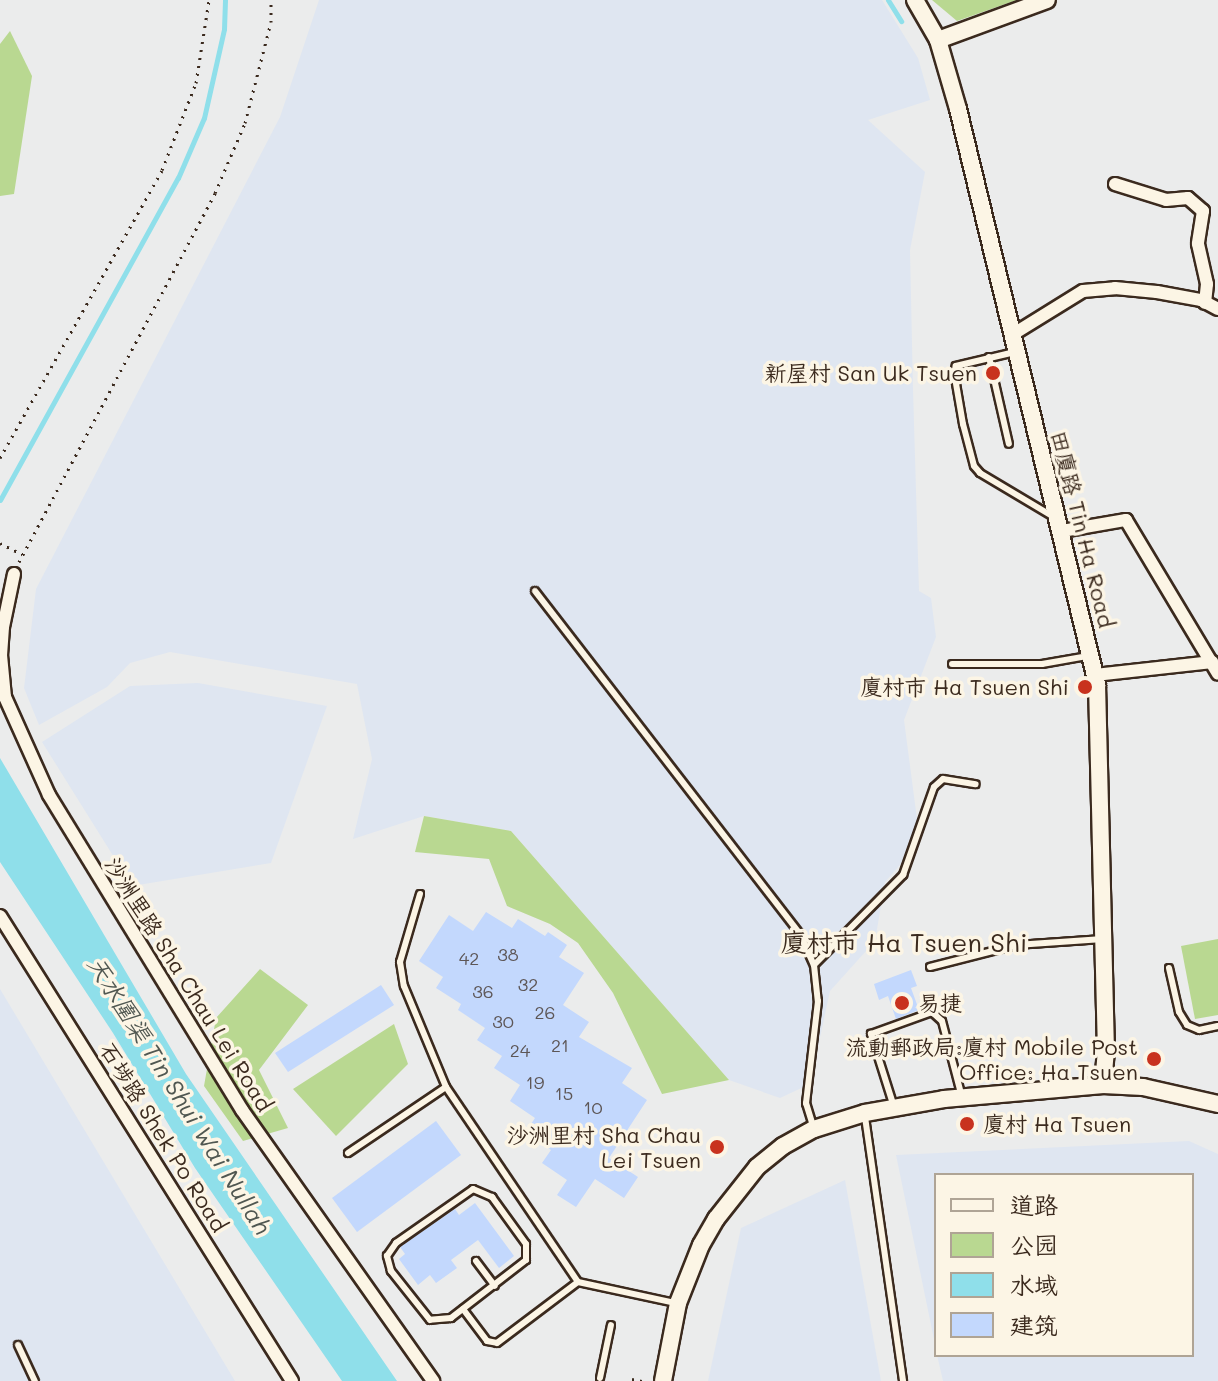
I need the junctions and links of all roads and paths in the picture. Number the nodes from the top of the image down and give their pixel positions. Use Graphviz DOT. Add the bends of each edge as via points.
graph roads {
  1 [pos="209,0"];
  2 [pos="271,0"];
  3 [pos="915,0"];
  4 [pos="1047,0"];
  5 [pos="938,40"];
  6 [pos="1115,184"];
  7 [pos="1205,303"];
  8 [pos="1218,309"];
  9 [pos="1015,333"];
  10 [pos="1018,351"];
  11 [pos="989,357"];
  12 [pos="1009,444"];
  13 [pos="0,458"];
  14 [pos="1060,525"];
  15 [pos="0,543"];
  16 [pos="22,554"];
  17 [pos="14,574"];
  18 [pos="535,591"];
  19 [pos="1092,656"];
  20 [pos="1212,662"];
  21 [pos="952,664"];
  22 [pos="1218,674"];
  23 [pos="1095,675"];
  24 [pos="976,784"];
  25 [pos="420,894"];
  26 [pos="0,916"];
  27 [pos="1103,939"];
  28 [pos="814,965"];
  29 [pos="930,967"];
  30 [pos="1169,968"];
  31 [pos="1218,1026"];
  32 [pos="1103,1085"];
  33 [pos="446,1087"];
  34 [pos="962,1097"];
  35 [pos="1218,1104"];
  36 [pos="895,1107"];
  37 [pos="865,1113"];
  38 [pos="814,1129"];
  39 [pos="348,1153"];
  40 [pos="476,1261"];
  41 [pos="578,1282"];
  42 [pos="495,1286"];
  43 [pos="678,1303"];
  44 [pos="463,1309"];
  45 [pos="611,1325"];
  46 [pos="18,1345"];
  47 [pos="600,1378"];
  48 [pos="632,1379"];
  49 [pos="35,1381"];
  50 [pos="292,1381"];
  51 [pos="433,1381"];
  52 [pos="642,1381"];
  53 [pos="663,1381"];
  54 [pos="903,1381"];
  1 -- 13 [label="path" via="196,83 162,170"];
  2 -- 16 [label="path" via="271,22 245,123 215,193"];
  3 -- 5 [label="street, 田廈路 Tin Ha Road"];
  4 -- 5 [label="street"];
  5 -- 9 [label="street, 田廈路 Tin Ha Road"];
  6 -- 7 [label="street" via="1166,200 1188,198 1203,211 1198,244 1207,284"];
  7 -- 8 [label="street"];
  7 -- 9 [label="street" via="1115,288 1083,291"];
  9 -- 10 [label="street, 田廈路 Tin Ha Road"];
  10 -- 11 [label="lane"];
  10 -- 14 [label="street, 田廈路 Tin Ha Road"];
  11 -- 12 [label="lane"];
  11 -- 14 [label="lane" via="961,362 954,372 974,466 990,482"];
  14 -- 19 [label="street, 田廈路 Tin Ha Road"];
  14 -- 20 [label="street" via="1126,520"];
  15 -- 16 [label="path"];
  16 -- 17 [label="path"];
  17 -- 51 [label="street, 沙洲里路 Sha Chau Lei Road" via="3,627 5,697 49,795 242,1110"];
  18 -- 28 [label="lane" via="800,934"];
  19 -- 21 [label="lane" via="1042,664"];
  19 -- 23 [label="street, 田廈路 Tin Ha Road"];
  20 -- 22 [label="street"];
  20 -- 23 [label="street"];
  23 -- 27 [label="street, 田廈路 Tin Ha Road"];
  24 -- 28 [label="lane" via="943,779 934,787 903,875"];
  25 -- 33 [label="lane" via="400,962 404,986"];
  26 -- 50 [label="street, 石埗路 Shek Po Road"];
  27 -- 29 [label="lane" via="1016,945"];
  27 -- 32 [label="street, 田廈路 Tin Ha Road"];
  28 -- 38 [label="lane" via="818,1001 806,1103"];
  30 -- 31 [label="lane" via="1187,1025 1199,1030"];
  32 -- 34 [label="street"];
  32 -- 35 [label="street" via="1155,1089"];
  33 -- 39 [label="lane"];
  33 -- 41 [label="lane"];
  34 -- 36 [label="street"];
  34 -- 36 [label="lane" via="942,1021 932,1012 871,1034"];
  36 -- 37 [label="street"];
  37 -- 38 [label="street"];
  37 -- 54 [label="lane"];
  38 -- 43 [label="street" via="757,1167 732,1198 701,1245"];
  40 -- 42 [label="lane"];
  41 -- 43 [label="lane"];
  41 -- 44 [label="lane" via="497,1343 487,1341"];
  42 -- 44 [label="lane"];
  42 -- 44 [label="lane" via="523,1265 527,1249 492,1197 473,1189 396,1243 387,1256 391,1271 426,1318 446,1321"];
  43 -- 53 [label="street"];
  45 -- 47 [label="lane"];
  46 -- 49 [label="lane"];
  48 -- 52 [label="path"];
}
